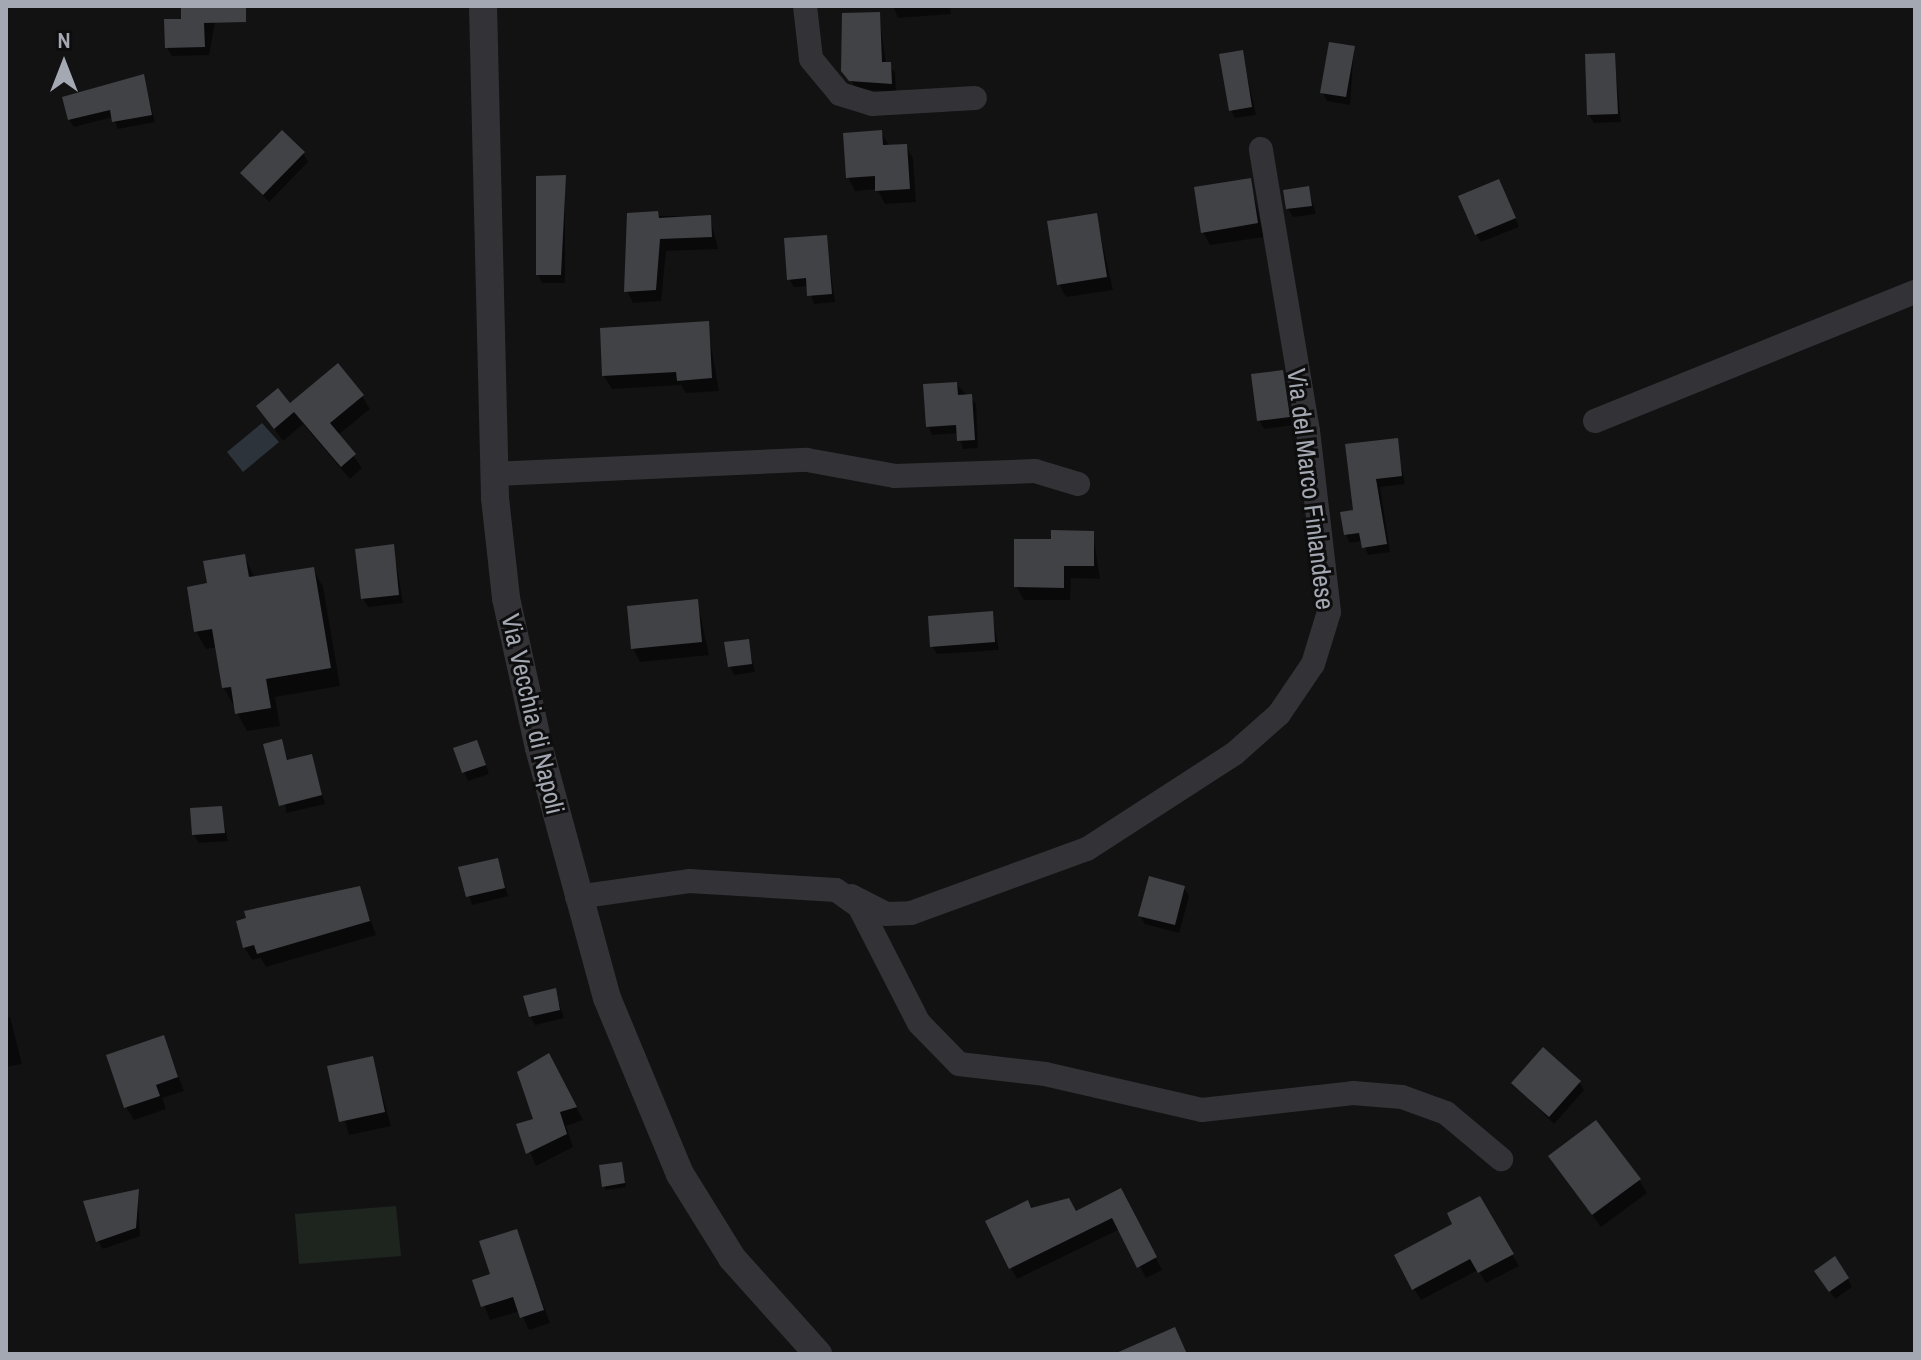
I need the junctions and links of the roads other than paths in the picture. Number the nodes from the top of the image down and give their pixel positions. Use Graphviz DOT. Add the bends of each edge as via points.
graph roads {
  1 [pos="483,6"];
  2 [pos="805,6"];
  3 [pos="975,98"];
  4 [pos="1261,149"];
  5 [pos="1915,292"];
  6 [pos="1595,421"];
  7 [pos="494,474"];
  8 [pos="1078,484"];
  9 [pos="851,896"];
  10 [pos="577,897"];
  11 [pos="1501,1159"];
  12 [pos="818,1354"];
  1 -- 7 [label="street, Via Vecchia di Napoli"];
  2 -- 3 [label="street" via="811,59 840,94 872,104"];
  4 -- 9 [label="street, Via del Marco Finlandese" via="1308,431 1329,612 1317,656 1279,714 1234,754 1087,849 911,913 886,914"];
  5 -- 6 [label="street"];
  7 -- 8 [label="street" via="807,460 895,476 1035,471"];
  7 -- 10 [label="street, Via Vecchia di Napoli" via="512,627"];
  9 -- 10 [label="street, Via del Marco Finlandese" via="827,888 703,881"];
  9 -- 11 [label="street" via="919,1023 959,1064 1045,1074 1202,1110 1353,1093 1402,1097 1446,1113"];
  10 -- 12 [label="street, Via Vecchia di Napoli" via="623,1044 685,1186 739,1267"];
}
